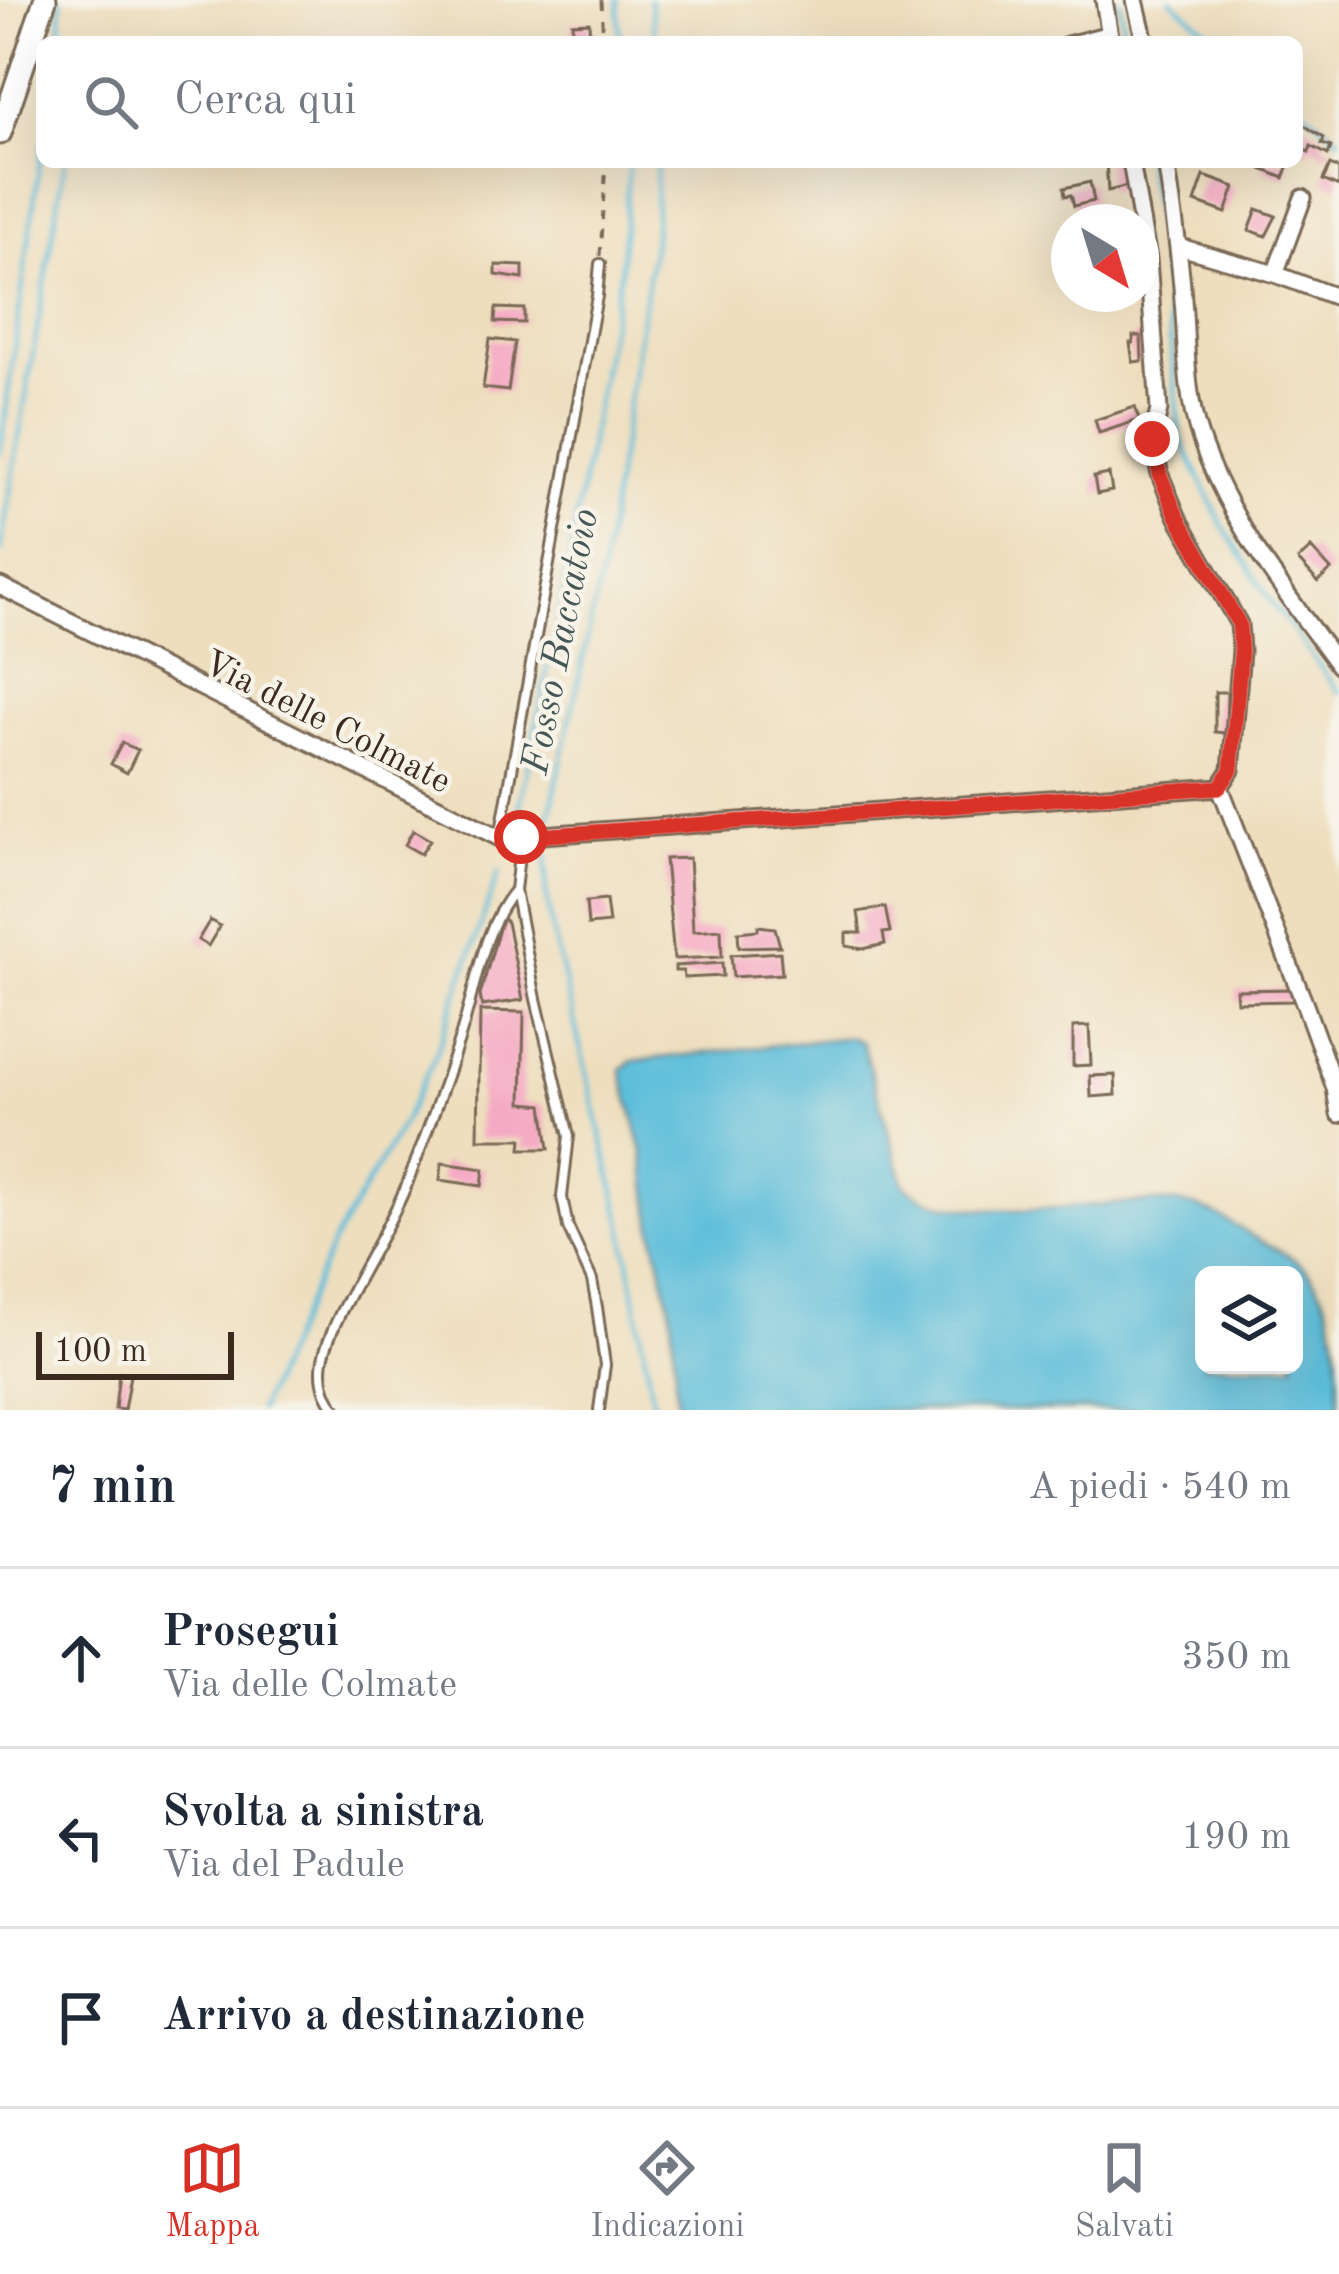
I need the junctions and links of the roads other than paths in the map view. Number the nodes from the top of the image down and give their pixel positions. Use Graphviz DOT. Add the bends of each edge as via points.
graph roads {
  1 [pos="46,0"];
  2 [pos="1104,0"];
  3 [pos="1135,0"];
  4 [pos="38,36"];
  5 [pos="1110,36"];
  6 [pos="1144,36"];
  7 [pos="36,46"];
  8 [pos="1,126"];
  9 [pos="1132,168"];
  10 [pos="1167,168"];
  11 [pos="1303,198"];
  12 [pos="1180,247"];
  13 [pos="600,264"];
  14 [pos="1275,274"];
  15 [pos="1339,298"];
  16 [pos="0,586"];
  17 [pos="1339,666"];
  18 [pos="1220,787"];
  19 [pos="528,837"];
  20 [pos="500,838"];
  21 [pos="515,890"];
  22 [pos="1339,1114"];
  23 [pos="336,1410"];
  24 [pos="598,1410"];
  1 -- 4 [label="main road"];
  2 -- 5 [label="street"];
  3 -- 6 [label="street"];
  7 -- 8 [label="main road"];
  9 -- 18 [label="street" via="1148,259 1160,475 1239,624 1231,770"];
  10 -- 12 [label="street"];
  11 -- 14 [label="street"];
  12 -- 14 [label="street"];
  12 -- 17 [label="street" via="1199,436 1285,592"];
  13 -- 20 [label="lane"];
  14 -- 15 [label="street"];
  16 -- 20 [label="street, Via delle Colmate"];
  18 -- 19 [label="street, Via delle Colmate"];
  18 -- 22 [label="street"];
  19 -- 20 [label="street, Via delle Colmate"];
  19 -- 21 [label="lane"];
  21 -- 23 [label="lane" via="490,928 405,1190 326,1344 320,1375"];
  21 -- 24 [label="lane" via="569,1136 562,1197 597,1307 605,1365"];
}
